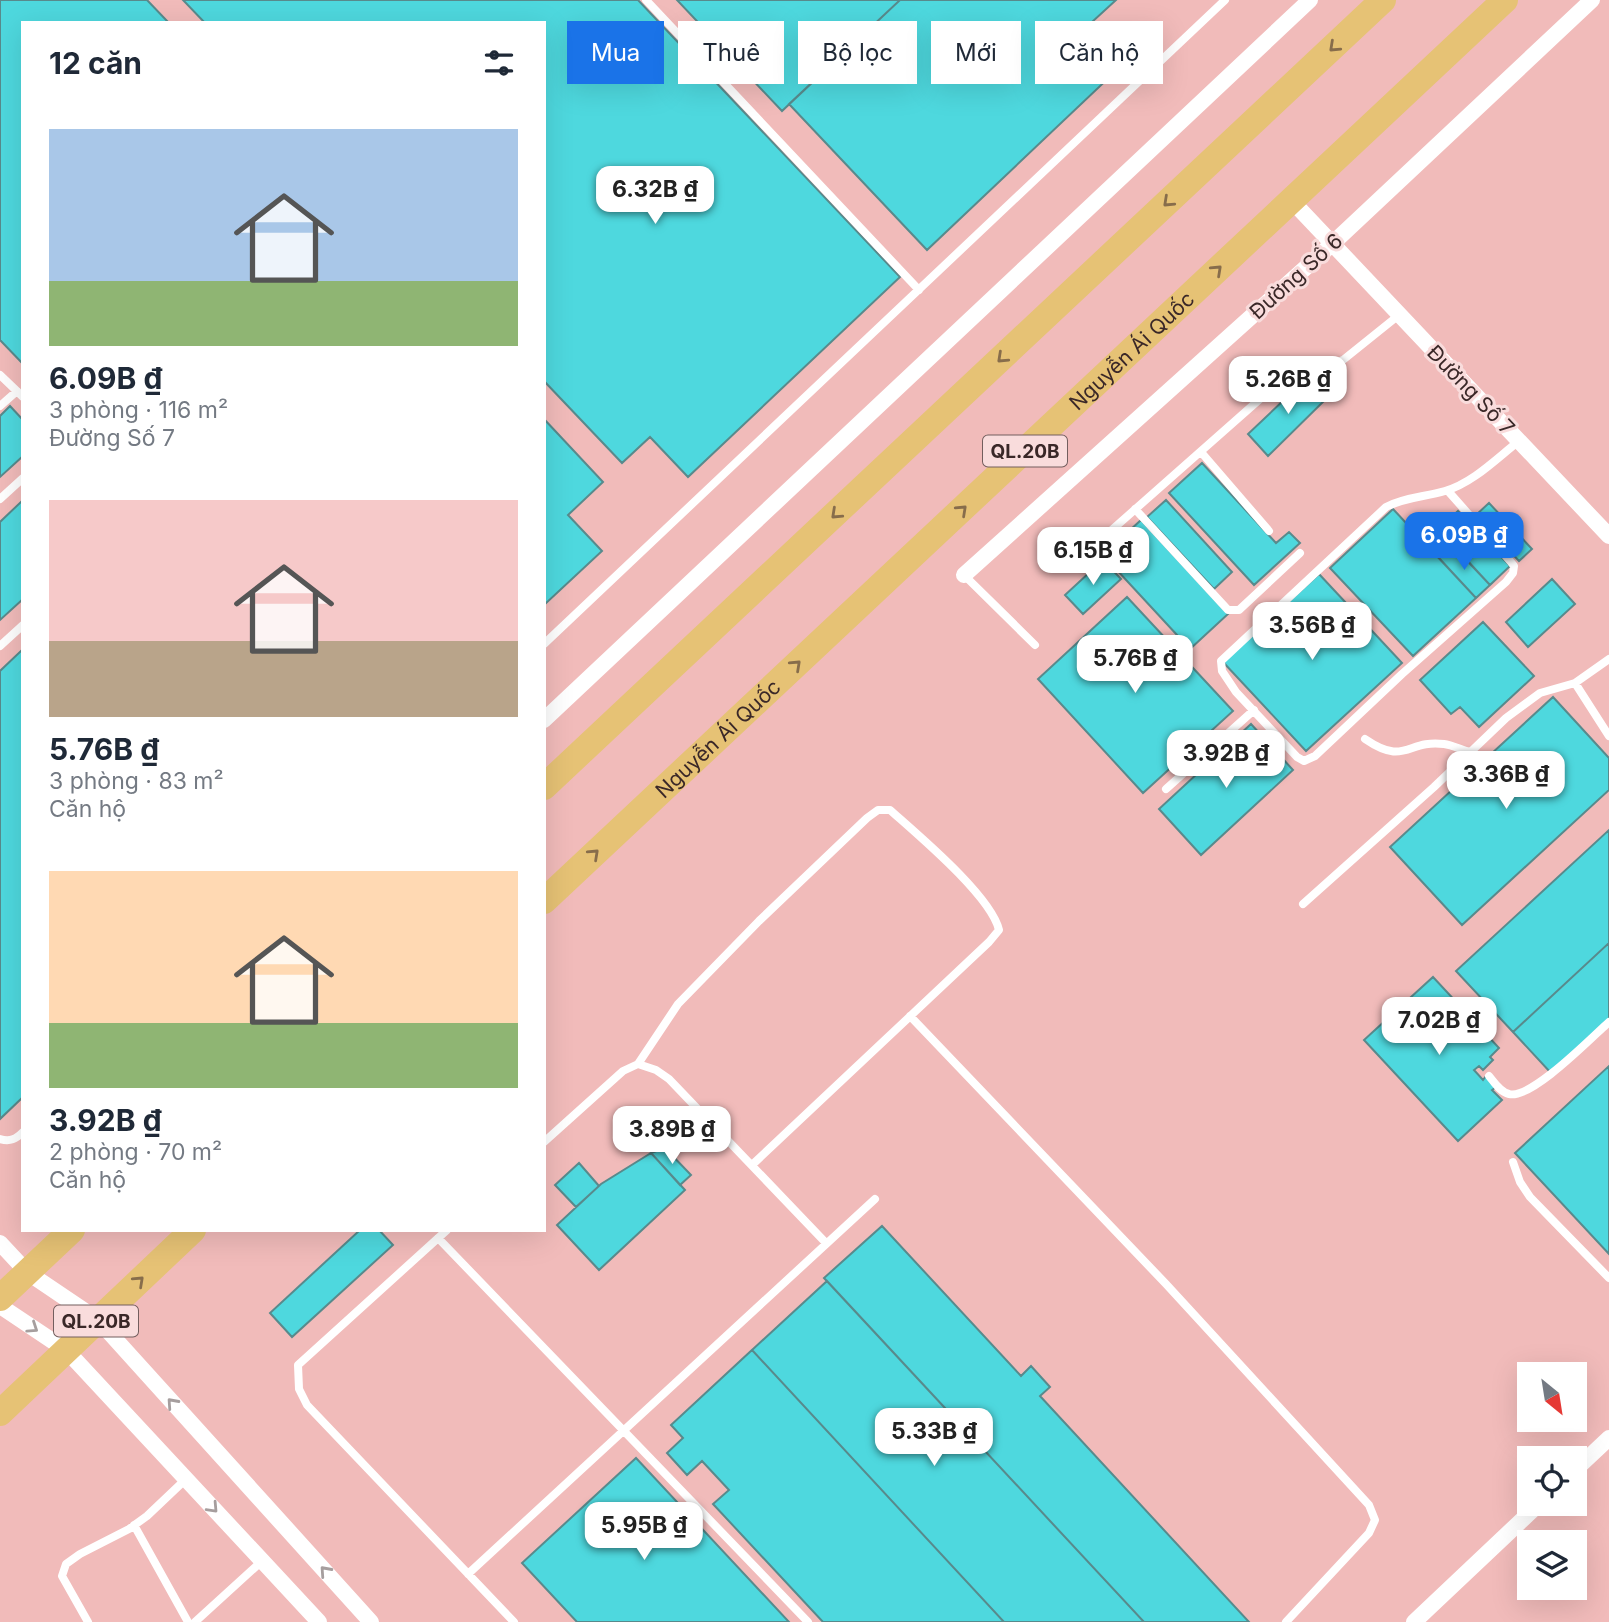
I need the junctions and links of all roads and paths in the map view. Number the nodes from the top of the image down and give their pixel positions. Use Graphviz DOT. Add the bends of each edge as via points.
graph roads {
  1 [pos="646,0"];
  2 [pos="1225,0"];
  3 [pos="1310,0"];
  4 [pos="1383,0"];
  5 [pos="1505,0"];
  6 [pos="1592,0"];
  7 [pos="1291,200"];
  8 [pos="1332,244"];
  9 [pos="919,290"];
  10 [pos="1399,315"];
  11 [pos="0,374"];
  12 [pos="20,394"];
  13 [pos="0,406"];
  14 [pos="1519,440"];
  15 [pos="1200,452"];
  16 [pos="21,480"];
  17 [pos="1448,491"];
  18 [pos="0,499"];
  19 [pos="1135,509"];
  20 [pos="1269,531"];
  21 [pos="1609,536"];
  22 [pos="1097,543"];
  23 [pos="1300,553"];
  24 [pos="964,575"];
  25 [pos="21,627"];
  26 [pos="546,642"];
  27 [pos="1035,645"];
  28 [pos="0,646"];
  29 [pos="1609,659"];
  30 [pos="1575,683"];
  31 [pos="1254,710"];
  32 [pos="546,718"];
  33 [pos="1609,736"];
  34 [pos="1365,739"];
  35 [pos="1470,752"];
  36 [pos="546,785"];
  37 [pos="1166,789"];
  38 [pos="546,899"];
  39 [pos="1303,904"];
  40 [pos="910,1016"];
  41 [pos="1609,1022"];
  42 [pos="638,1064"];
  43 [pos="1489,1076"];
  44 [pos="21,1134"];
  45 [pos="0,1139"];
  46 [pos="546,1140"];
  47 [pos="1513,1162"];
  48 [pos="752,1165"];
  49 [pos="875,1199"];
  50 [pos="70,1232"];
  51 [pos="191,1232"];
  52 [pos="445,1232"];
  53 [pos="438,1238"];
  54 [pos="0,1243"];
  55 [pos="827,1243"];
  56 [pos="27,1272"];
  57 [pos="1609,1278"];
  58 [pos="0,1298"];
  59 [pos="0,1306"];
  60 [pos="97,1320"];
  61 [pos="66,1350"];
  62 [pos="0,1413"];
  63 [pos="624,1430"];
  64 [pos="1609,1438"];
  65 [pos="1587,1459"];
  66 [pos="186,1479"];
  67 [pos="1526,1516"];
  68 [pos="134,1525"];
  69 [pos="262,1561"];
  70 [pos="468,1574"];
  71 [pos="88,1622"];
  72 [pos="188,1622"];
  73 [pos="195,1622"];
  74 [pos="319,1622"];
  75 [pos="370,1622"];
  76 [pos="514,1622"];
  77 [pos="808,1622"];
  78 [pos="1286,1622"];
  79 [pos="1414,1622"];
  1 -- 9 [label="lane"];
  2 -- 9 [label="lane"];
  3 -- 32 [label="street"];
  4 -- 36 [label="main road, one-way"];
  5 -- 7 [label="main road, Nguyễn Ái Quốc / QL.20B"];
  6 -- 8 [label="street, Đường Số 6"];
  7 -- 8 [label="street, Đường Số 7"];
  38 -- 7 [label="main road, Nguyễn Ái Quốc / QL.20B, one-way"];
  8 -- 10 [label="street, Đường Số 7"];
  8 -- 24 [label="street, Đường Số 6"];
  9 -- 26 [label="lane"];
  10 -- 14 [label="street, Đường Số 7"];
  10 -- 15 [label="lane" via="1343,360 1286,376"];
  11 -- 12 [label="lane"];
  12 -- 13 [label="lane"];
  14 -- 17 [label="lane" via="1478,474"];
  14 -- 21 [label="street, Đường Số 7"];
  15 -- 19 [label="lane"];
  15 -- 20 [label="lane"];
  16 -- 18 [label="lane"];
  17 -- 31 [label="lane" via="1400,499 1386,507 1226,655 1222,671"];
  17 -- 31 [label="lane" via="1514,566 1506,582 1315,756 1304,761 1297,757"];
  19 -- 22 [label="lane"];
  19 -- 23 [label="lane" via="1233,612"];
  24 -- 27 [label="lane"];
  25 -- 28 [label="lane"];
  29 -- 30 [label="lane"];
  30 -- 33 [label="lane"];
  30 -- 35 [label="lane" via="1540,693"];
  31 -- 37 [label="lane"];
  34 -- 35 [label="lane" via="1396,753 1444,744"];
  35 -- 39 [label="lane"];
  40 -- 42 [label="lane" via="999,930 996,916 945,860 890,810 878,810 678,1004"];
  40 -- 48 [label="lane"];
  40 -- 78 [label="lane" via="1369,1505 1375,1520 1369,1533"];
  41 -- 43 [label="lane" via="1548,1077 1518,1094 1503,1091"];
  42 -- 46 [label="lane" via="623,1071"];
  42 -- 48 [label="lane" via="669,1079"];
  44 -- 45 [label="lane"];
  47 -- 57 [label="lane" via="1530,1197"];
  48 -- 55 [label="lane"];
  49 -- 55 [label="lane"];
  50 -- 56 [label="main road"];
  60 -- 51 [label="main road, QL.20B, one-way"];
  52 -- 53 [label="lane"];
  53 -- 63 [label="lane"];
  53 -- 70 [label="lane" via="298,1365 297,1376 307,1405"];
  54 -- 56 [label="street"];
  55 -- 63 [label="lane"];
  56 -- 58 [label="main road"];
  56 -- 60 [label="street"];
  59 -- 61 [label="street, one-way"];
  60 -- 61 [label="main road, QL.20B"];
  75 -- 60 [label="street, one-way"];
  61 -- 62 [label="main road, QL.20B"];
  61 -- 66 [label="street"];
  63 -- 70 [label="lane"];
  63 -- 77 [label="lane"];
  64 -- 65 [label="street"];
  66 -- 68 [label="lane"];
  66 -- 69 [label="street, one-way"];
  67 -- 79 [label="street"];
  68 -- 71 [label="lane" via="79,1554 63,1570 62,1576"];
  68 -- 72 [label="lane"];
  69 -- 73 [label="lane"];
  69 -- 74 [label="street"];
  70 -- 76 [label="lane"];
}
